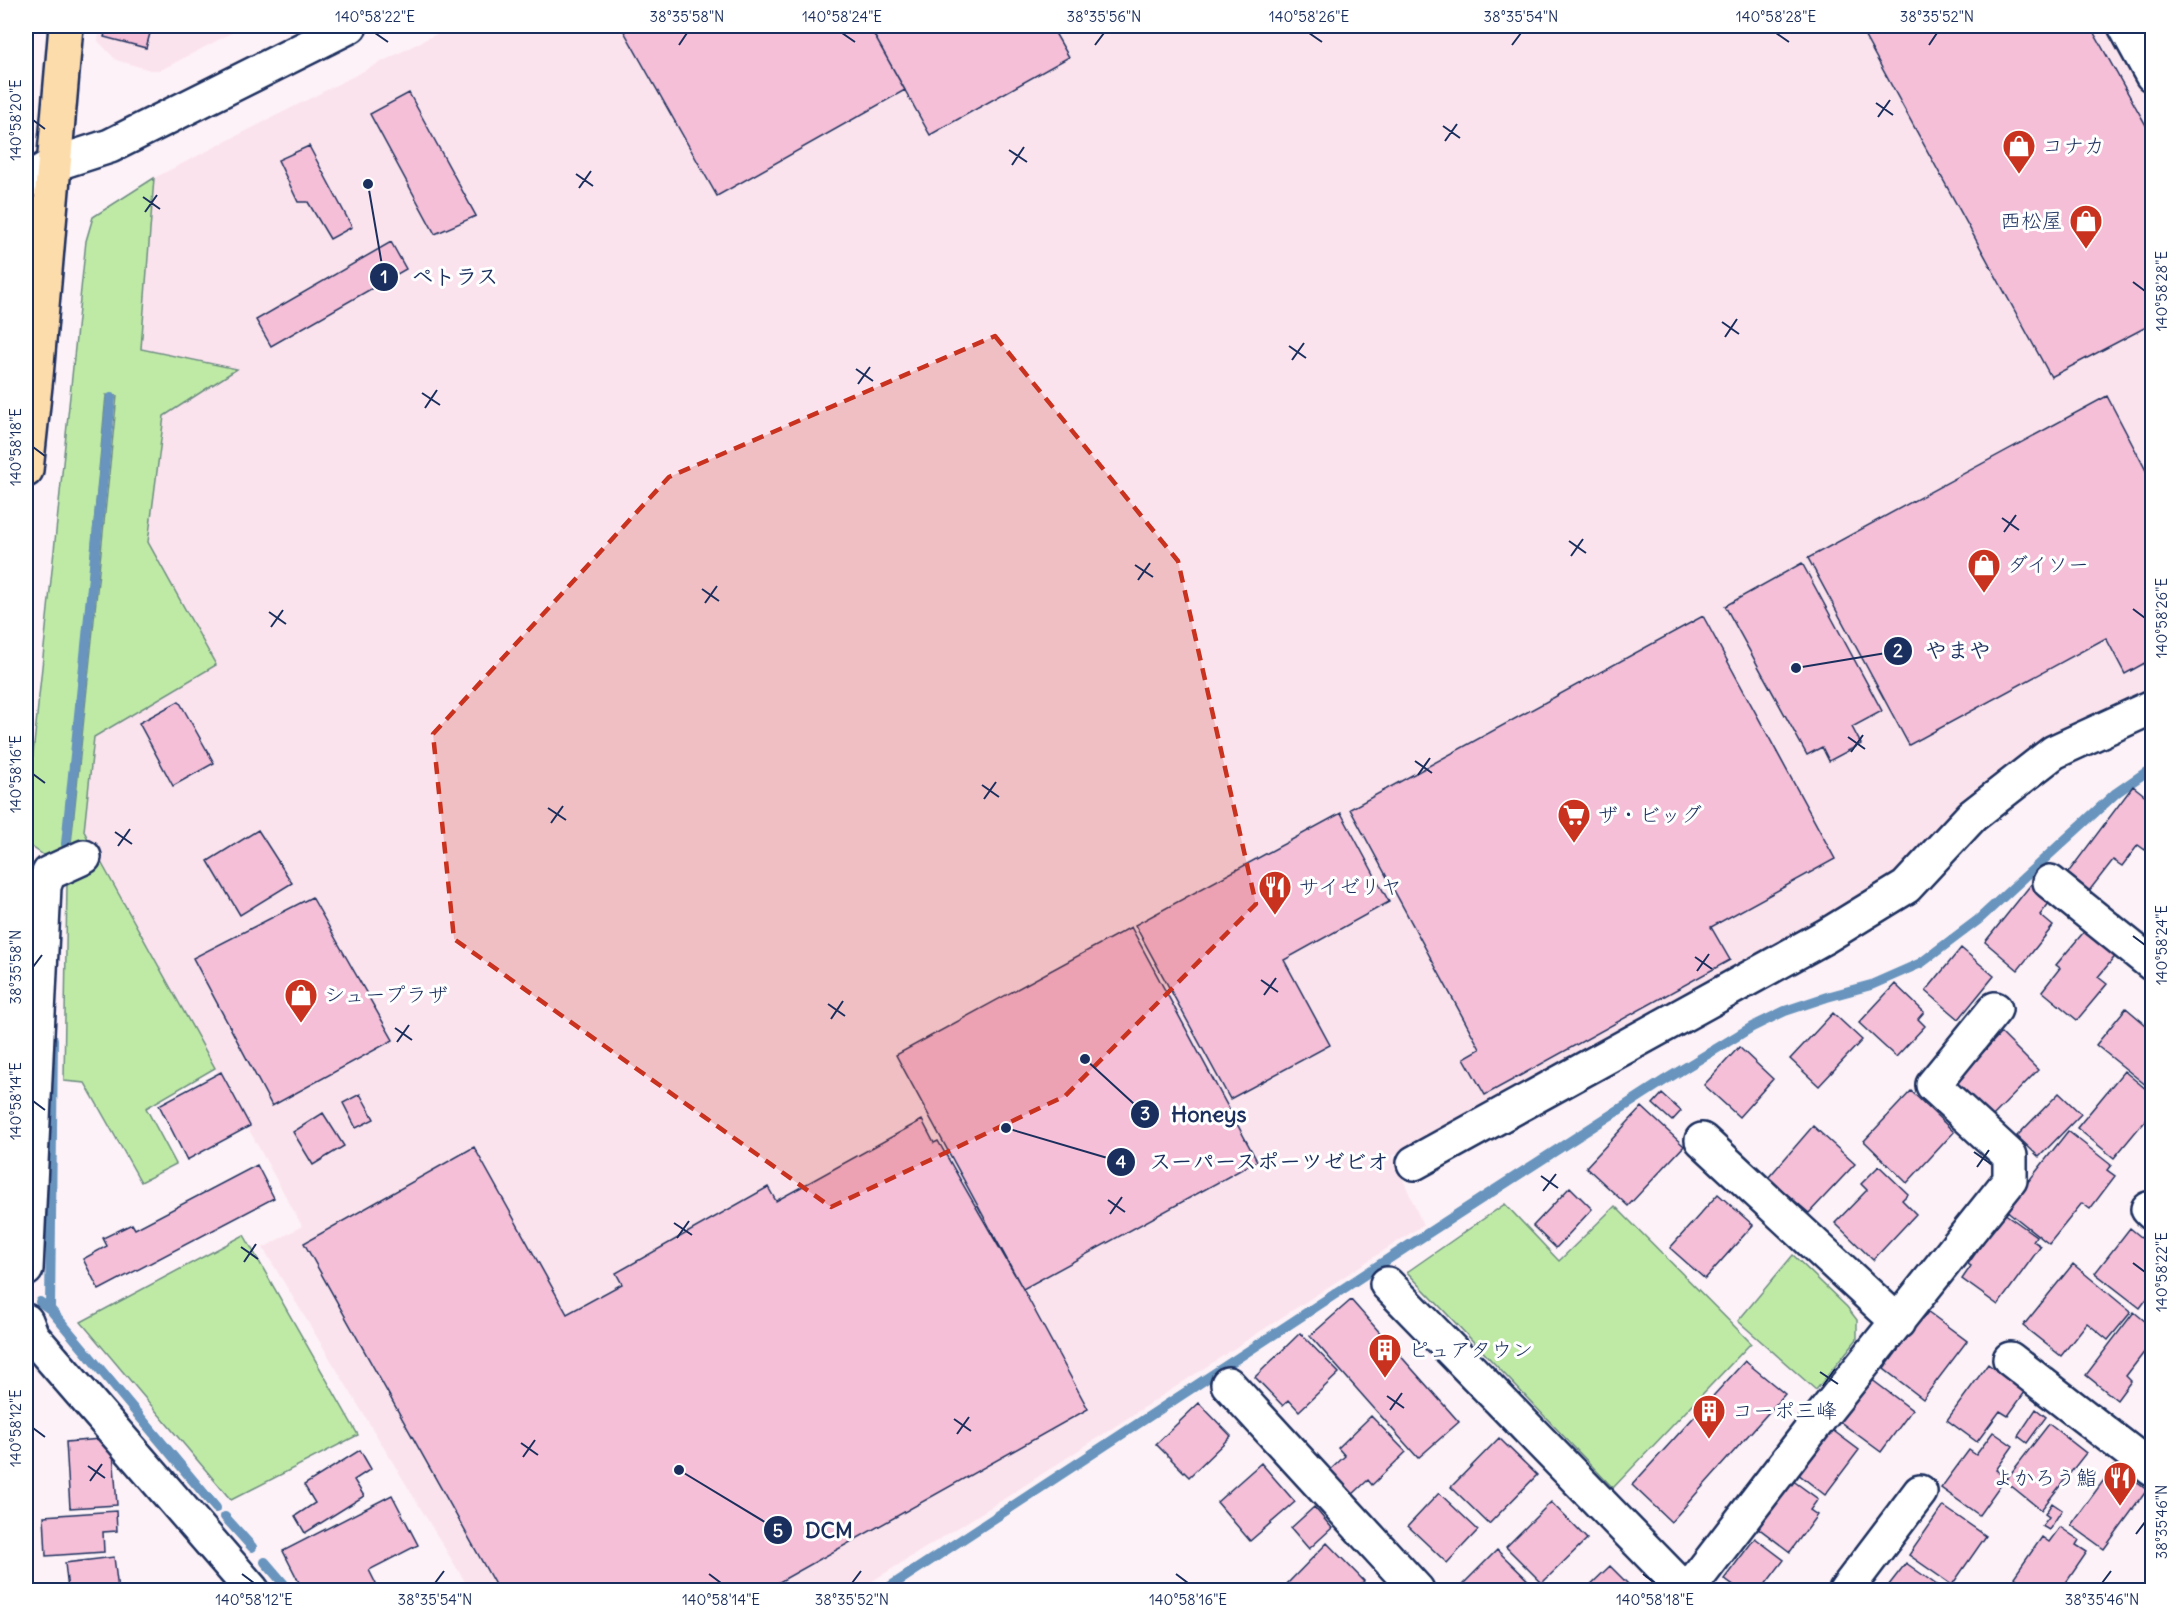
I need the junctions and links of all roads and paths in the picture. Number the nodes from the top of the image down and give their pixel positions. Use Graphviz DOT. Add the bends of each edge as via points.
graph roads {
  1 [pos="66,26"];
  2 [pos="350,26"];
  3 [pos="2125,26"];
  4 [pos="2152,75"];
  5 [pos="54,164"];
  6 [pos="26,181"];
  7 [pos="26,470"];
  8 [pos="2152,707"];
  9 [pos="84,857"];
  10 [pos="2050,882"];
  11 [pos="2152,964"];
  12 [pos="1995,1009"];
  13 [pos="1702,1140"];
  14 [pos="1414,1163"];
  15 [pos="26,1269"];
  16 [pos="1387,1284"];
  17 [pos="26,1321"];
  18 [pos="1898,1322"];
  19 [pos="2010,1359"];
  20 [pos="1228,1384"];
  21 [pos="2152,1469"];
  22 [pos="1920,1492"];
  23 [pos="252,1590"];
  24 [pos="1417,1590"];
  25 [pos="1687,1590"];
  26 [pos="1846,1590"];
  1 -- 5 [label="highway"];
  2 -- 5 [label="street" via="110,146"];
  3 -- 4 [label="street"];
  5 -- 6 [label="street"];
  5 -- 7 [label="highway"];
  8 -- 14 [label="street" via="2054,752 1972,816 1906,887 1826,936"];
  9 -- 15 [label="street" via="49,873 44,886"];
  10 -- 11 [label="street"];
  12 -- 18 [label="street" via="1934,1085 2010,1156 2010,1180"];
  13 -- 18 [label="street"];
  16 -- 25 [label="street"];
  17 -- 23 [label="street" via="32,1336"];
  18 -- 25 [label="street"];
  19 -- 21 [label="street"];
  20 -- 24 [label="street"];
  22 -- 26 [label="street"];
}
